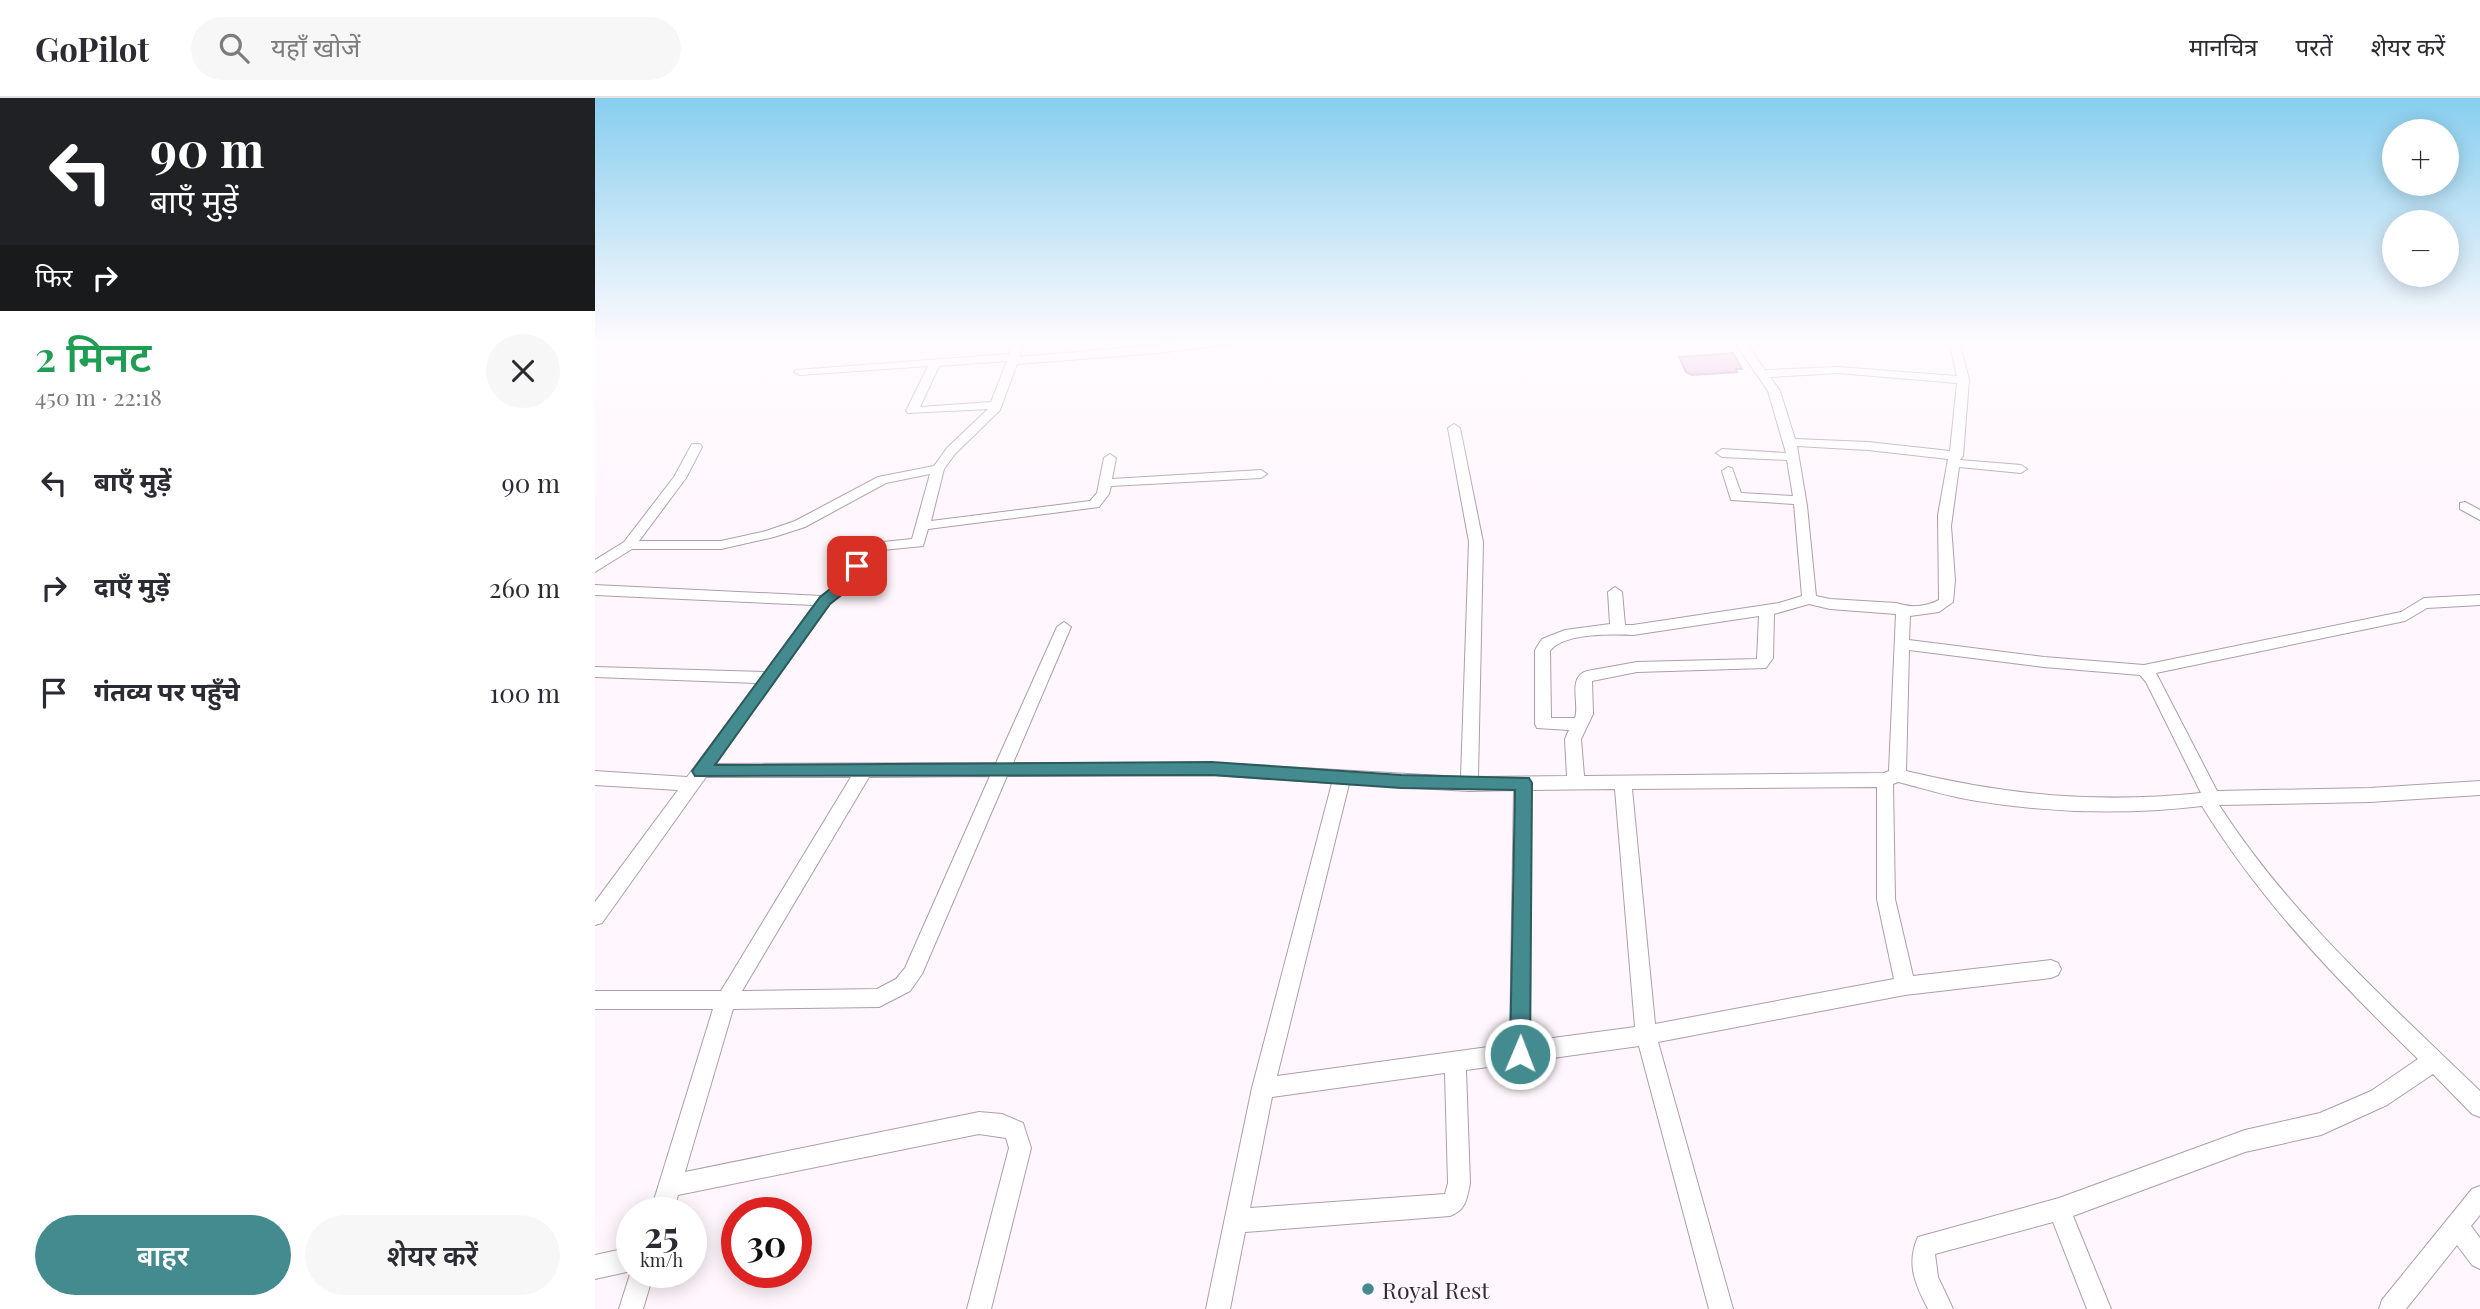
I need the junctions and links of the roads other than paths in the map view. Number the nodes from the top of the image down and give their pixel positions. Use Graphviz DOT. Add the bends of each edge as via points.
graph roads {
  1 [pos="919,397"];
  2 [pos="999,397"];
  3 [pos="1776,397"];
  4 [pos="1962,397"];
  5 [pos="996,405"];
  6 [pos="1454,428"];
  7 [pos="696,447"];
  8 [pos="1791,450"];
  9 [pos="1722,453"];
  10 [pos="1110,458"];
  11 [pos="1956,460"];
  12 [pos="938,469"];
  13 [pos="2021,469"];
  14 [pos="1728,471"];
  15 [pos="1261,474"];
  16 [pos="1105,483"];
  17 [pos="1800,500"];
  18 [pos="2465,506"];
  19 [pos="2480,516"];
  20 [pos="922,526"];
  21 [pos="629,545"];
  22 [pos="595,568"];
  23 [pos="595,590"];
  24 [pos="1615,592"];
  25 [pos="1809,599"];
  26 [pos="2480,600"];
  27 [pos="825,601"];
  28 [pos="1767,610"];
  29 [pos="1903,612"];
  30 [pos="1064,626"];
  31 [pos="1613,629"];
  32 [pos="1903,643"];
  33 [pos="2144,670"];
  34 [pos="595,672"];
  35 [pos="769,678"];
  36 [pos="1581,724"];
  37 [pos="1003,767"];
  38 [pos="865,769"];
  39 [pos="1891,777"];
  40 [pos="595,778"];
  41 [pos="696,778"];
  42 [pos="1342,778"];
  43 [pos="1623,782"];
  44 [pos="1523,783"];
  45 [pos="1576,783"];
  46 [pos="1469,784"];
  47 [pos="2475,788"];
  48 [pos="2209,798"];
  49 [pos="2480,804"];
  50 [pos="595,917"];
  51 [pos="2050,969"];
  52 [pos="1905,986"];
  53 [pos="595,1000"];
  54 [pos="726,1000"];
  55 [pos="1646,1035"];
  56 [pos="1520,1054"];
  57 [pos="2435,1060"];
  58 [pos="1455,1064"];
  59 [pos="1263,1088"];
  60 [pos="2480,1106"];
  61 [pos="669,1186"];
  62 [pos="666,1197"];
  63 [pos="2480,1197"];
  64 [pos="2059,1209"];
  65 [pos="1236,1221"];
  66 [pos="2457,1226"];
  67 [pos="2480,1257"];
  68 [pos="616,1262"];
  69 [pos="595,1267"];
  70 [pos="637,1288"];
  71 [pos="631,1309"];
  72 [pos="979,1309"];
  73 [pos="1218,1309"];
  74 [pos="1721,1309"];
  75 [pos="1941,1309"];
  76 [pos="2099,1309"];
  77 [pos="2391,1309"];
  1 -- 5 [label="street" via="912,411"];
  2 -- 5 [label="street"];
  3 -- 8 [label="street"];
  4 -- 11 [label="street"];
  5 -- 12 [label="street"];
  6 -- 46 [label="street" via="1476,542"];
  7 -- 21 [label="street" via="680,478"];
  8 -- 9 [label="street"];
  8 -- 11 [label="street" via="1868,446"];
  8 -- 17 [label="street"];
  10 -- 16 [label="street"];
  11 -- 13 [label="street"];
  11 -- 29 [label="street" via="1945,517 1947,602 1934,609"];
  12 -- 20 [label="street"];
  12 -- 21 [label="street" via="882,480 800,524 769,534 722,545"];
  14 -- 17 [label="street" via="1736,497"];
  15 -- 16 [label="street"];
  16 -- 20 [label="street" via="1100,499 1087,506"];
  17 -- 25 [label="street"];
  18 -- 19 [label="street"];
  20 -- 27 [label="street" via="918,543 869,547 844,586"];
  21 -- 22 [label="street"];
  23 -- 27 [label="street"];
  24 -- 31 [label="street" via="1618,623"];
  25 -- 28 [label="street"];
  25 -- 29 [label="street"];
  26 -- 33 [label="street" via="2424,603 2405,616"];
  27 -- 35 [label="street"];
  28 -- 31 [label="street"];
  28 -- 36 [label="street" via="1763,663 1637,667 1591,675 1583,681 1585,714"];
  29 -- 32 [label="street"];
  30 -- 37 [label="street"];
  31 -- 36 [label="street" via="1569,635 1543,646 1543,724"];
  32 -- 33 [label="street"];
  32 -- 39 [label="street"];
  33 -- 48 [label="street"];
  34 -- 35 [label="street"];
  35 -- 41 [label="street"];
  36 -- 45 [label="street" via="1573,739"];
  37 -- 38 [label="street"];
  37 -- 42 [label="street" via="1212,769"];
  37 -- 54 [label="street" via="912,974 903,985 879,998"];
  38 -- 41 [label="street"];
  38 -- 54 [label="street"];
  39 -- 43 [label="street"];
  39 -- 48 [label="street" via="2064,805 2160,804"];
  39 -- 52 [label="street" via="1886,899"];
  40 -- 41 [label="street"];
  41 -- 50 [label="street"];
  42 -- 46 [label="street"];
  42 -- 59 [label="street"];
  43 -- 45 [label="street"];
  43 -- 55 [label="street"];
  44 -- 45 [label="street"];
  44 -- 46 [label="street"];
  44 -- 56 [label="street"];
  47 -- 48 [label="street"];
  47 -- 49 [label="street"];
  48 -- 57 [label="street" via="2266,884 2337,964"];
  51 -- 52 [label="street"];
  52 -- 55 [label="street"];
  53 -- 54 [label="street"];
  54 -- 61 [label="street"];
  55 -- 56 [label="street"];
  55 -- 74 [label="street"];
  56 -- 58 [label="street"];
  57 -- 60 [label="street"];
  57 -- 64 [label="street" via="2379,1098 2321,1124 2245,1141"];
  58 -- 59 [label="street"];
  58 -- 65 [label="street" via="1459,1183 1450,1205"];
  59 -- 65 [label="street"];
  61 -- 62 [label="street"];
  61 -- 72 [label="street" via="979,1123 1002,1125 1015,1131 1020,1147"];
  63 -- 66 [label="street"];
  64 -- 75 [label="street" via="1926,1245 1920,1258"];
  64 -- 76 [label="street"];
  65 -- 73 [label="street"];
  66 -- 67 [label="street"];
  66 -- 77 [label="street"];
  68 -- 69 [label="street"];
  70 -- 71 [label="street"];
}
